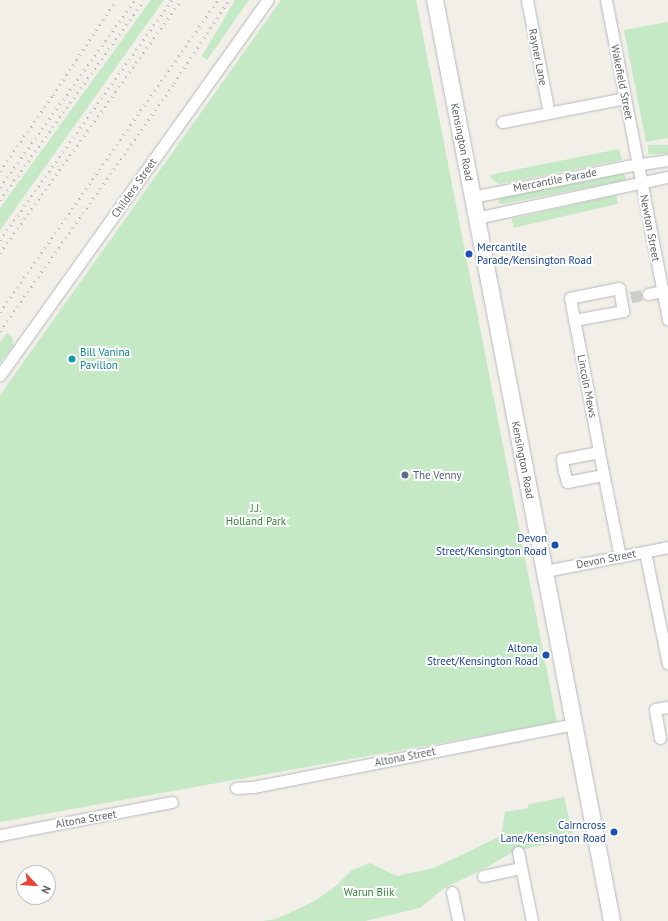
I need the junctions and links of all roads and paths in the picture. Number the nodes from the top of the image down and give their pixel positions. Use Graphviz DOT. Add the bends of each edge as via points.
graph roads {
  1 [pos="267,0"];
  2 [pos="435,0"];
  3 [pos="527,0"];
  4 [pos="606,0"];
  5 [pos="625,98"];
  6 [pos="549,113"];
  7 [pos="502,122"];
  8 [pos="668,160"];
  9 [pos="638,165"];
  10 [pos="668,177"];
  11 [pos="642,183"];
  12 [pos="472,197"];
  13 [pos="476,218"];
  14 [pos="665,291"];
  15 [pos="648,294"];
  16 [pos="574,320"];
  17 [pos="668,320"];
  18 [pos="0,375"];
  19 [pos="599,452"];
  20 [pos="604,475"];
  21 [pos="668,547"];
  22 [pos="645,552"];
  23 [pos="620,557"];
  24 [pos="545,571"];
  25 [pos="668,664"];
  26 [pos="668,707"];
  27 [pos="574,724"];
  28 [pos="660,738"];
  29 [pos="236,788"];
  30 [pos="172,802"];
  31 [pos="0,835"];
  32 [pos="518,852"];
  33 [pos="521,868"];
  34 [pos="483,876"];
  35 [pos="452,892"];
  36 [pos="458,921"];
  37 [pos="532,921"];
  38 [pos="612,921"];
  1 -- 18 [label="street, Childers Street"];
  2 -- 12 [label="street, Kensington Road"];
  3 -- 6 [label="street, Rayner Lane"];
  4 -- 5 [label="street, Wakefield Street"];
  5 -- 6 [label="street"];
  5 -- 9 [label="street, Wakefield Street"];
  6 -- 7 [label="street"];
  8 -- 9 [label="street, Mercantile Parade"];
  9 -- 11 [label="street"];
  9 -- 12 [label="street, Mercantile Parade"];
  10 -- 11 [label="street, Mercantile Parade"];
  11 -- 13 [label="street, Mercantile Parade"];
  11 -- 14 [label="street, Newton Street"];
  12 -- 13 [label="street, Kensington Road"];
  13 -- 24 [label="street, Kensington Road"];
  14 -- 15 [label="street"];
  14 -- 17 [label="street, Newton Street"];
  16 -- 16 [label="street, Lincoln Mews" via="570,298 619,288 626,298 623,311"];
  16 -- 19 [label="street, Lincoln Mews"];
  19 -- 20 [label="street, Lincoln Mews"];
  19 -- 20 [label="street" via="562,459 564,471 567,482"];
  20 -- 23 [label="street, Lincoln Mews"];
  21 -- 22 [label="street, Devon Street"];
  22 -- 23 [label="street, Devon Street"];
  22 -- 25 [label="street"];
  23 -- 24 [label="street, Devon Street"];
  24 -- 27 [label="street, Kensington Road"];
  26 -- 28 [label="street" via="655,709"];
  27 -- 29 [label="street, Altona Street" via="253,787"];
  27 -- 38 [label="street, Kensington Road"];
  30 -- 31 [label="street, Altona Street"];
  32 -- 33 [label="street"];
  33 -- 34 [label="street"];
  33 -- 37 [label="street"];
  35 -- 36 [label="street"];
}
